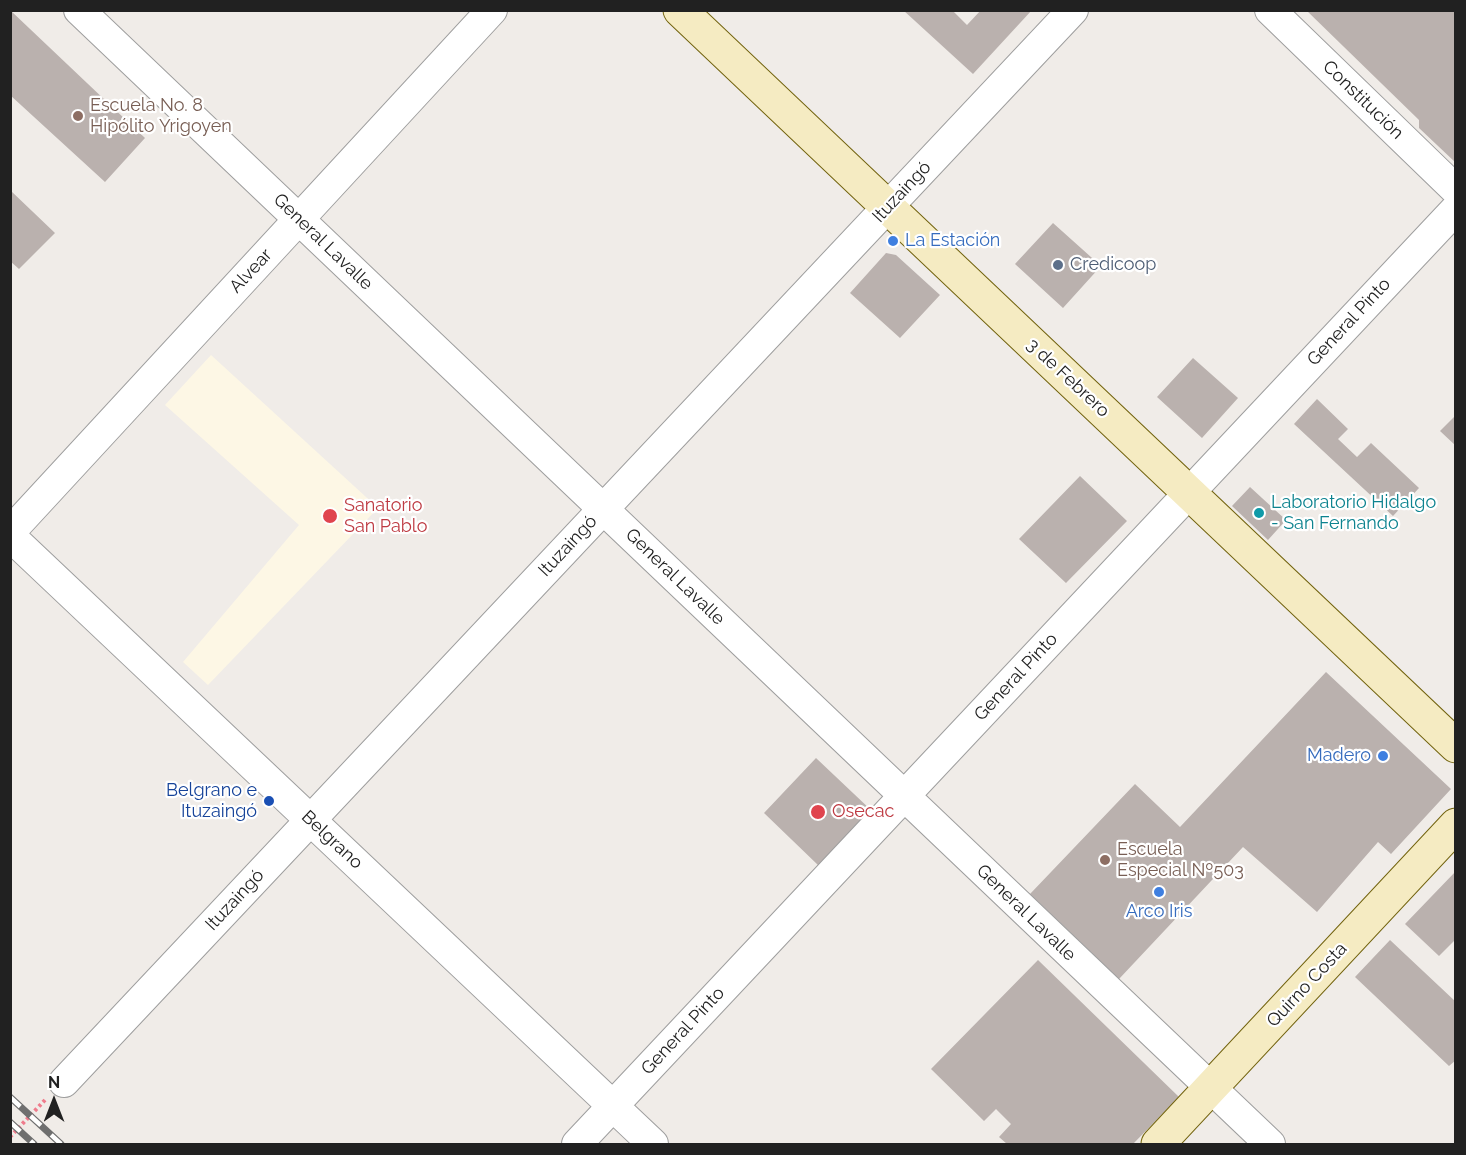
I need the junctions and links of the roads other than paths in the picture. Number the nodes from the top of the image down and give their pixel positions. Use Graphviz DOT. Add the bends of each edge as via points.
graph roads {
  1 [pos="79,10"];
  2 [pos="492,10"];
  3 [pos="680,10"];
  4 [pos="1073,10"];
  5 [pos="1270,10"];
  6 [pos="1455,190"];
  7 [pos="887,207"];
  8 [pos="1455,209"];
  9 [pos="299,220"];
  10 [pos="1189,493"];
  11 [pos="603,510"];
  12 [pos="10,534"];
  13 [pos="1455,747"];
  14 [pos="904,796"];
  15 [pos="310,820"];
  16 [pos="1455,825"];
  17 [pos="64,1082"];
  18 [pos="1210,1088"];
  19 [pos="612,1107"];
  20 [pos="577,1144"];
  21 [pos="653,1144"];
  22 [pos="1158,1144"];
  23 [pos="1270,1144"];
  1 -- 9 [label="street, General Lavalle"];
  2 -- 9 [label="street, Alvear"];
  3 -- 7 [label="street, 3 de Febrero"];
  4 -- 7 [label="street, Ituzaingó"];
  5 -- 6 [label="street, Constitución"];
  7 -- 10 [label="street, 3 de Febrero"];
  7 -- 11 [label="street, Ituzaingó"];
  8 -- 10 [label="street, General Pinto"];
  9 -- 11 [label="street, General Lavalle"];
  9 -- 12 [label="street, Alvear"];
  10 -- 13 [label="street, 3 de Febrero"];
  10 -- 14 [label="street, General Pinto"];
  11 -- 14 [label="street, General Lavalle"];
  11 -- 15 [label="street, Ituzaingó"];
  12 -- 15 [label="street, Belgrano"];
  14 -- 18 [label="street, General Lavalle"];
  14 -- 19 [label="street, General Pinto"];
  15 -- 17 [label="street, Ituzaingó"];
  15 -- 19 [label="street, Belgrano"];
  16 -- 18 [label="street, Quirno Costa"];
  18 -- 22 [label="street, Quirno Costa"];
  18 -- 23 [label="street, General Lavalle"];
  19 -- 20 [label="street, General Pinto"];
  19 -- 21 [label="street, Belgrano"];
}
